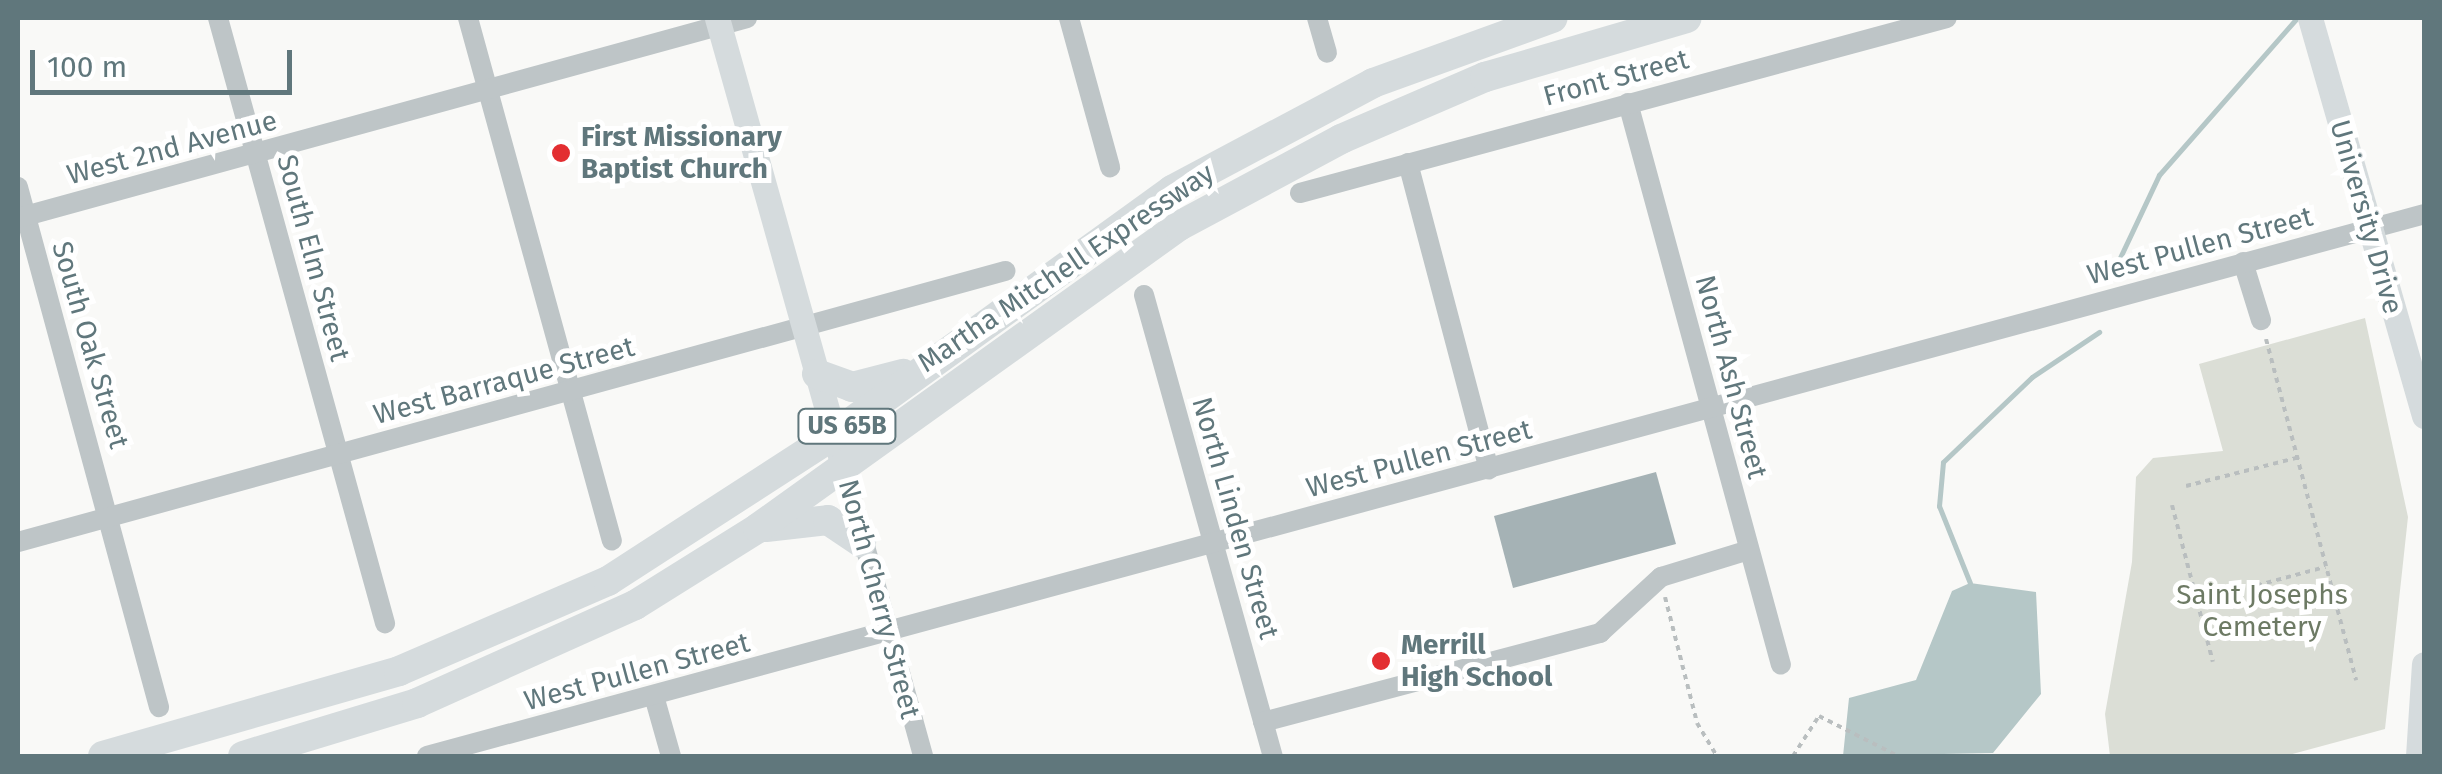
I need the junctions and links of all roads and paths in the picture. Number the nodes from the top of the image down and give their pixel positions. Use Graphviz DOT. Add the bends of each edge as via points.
graph roads {
  1 [pos="218,18"];
  2 [pos="468,18"];
  3 [pos="746,18"];
  4 [pos="1069,18"];
  5 [pos="1317,18"];
  6 [pos="1553,18"];
  7 [pos="1687,18"];
  8 [pos="1947,18"];
  9 [pos="718,21"];
  10 [pos="2312,26"];
  11 [pos="1327,53"];
  12 [pos="488,88"];
  13 [pos="1628,103"];
  14 [pos="256,154"];
  15 [pos="1408,163"];
  16 [pos="1110,168"];
  17 [pos="18,187"];
  18 [pos="1300,194"];
  19 [pos="2424,214"];
  20 [pos="22,217"];
  21 [pos="2369,229"];
  22 [pos="2243,262"];
  23 [pos="1005,271"];
  24 [pos="1144,295"];
  25 [pos="2261,320"];
  26 [pos="804,326"];
  27 [pos="916,370"];
  28 [pos="817,374"];
  29 [pos="570,392"];
  30 [pos="1712,410"];
  31 [pos="2424,416"];
  32 [pos="835,434"];
  33 [pos="339,455"];
  34 [pos="2296,458"];
  35 [pos="843,467"];
  36 [pos="1490,468"];
  37 [pos="2186,486"];
  38 [pos="2172,505"];
  39 [pos="109,517"];
  40 [pos="758,528"];
  41 [pos="612,541"];
  42 [pos="1214,541"];
  43 [pos="18,542"];
  44 [pos="861,542"];
  45 [pos="1749,550"];
  46 [pos="2325,567"];
  47 [pos="1661,578"];
  48 [pos="2197,602"];
  49 [pos="384,624"];
  50 [pos="885,631"];
  51 [pos="2213,662"];
  52 [pos="2424,664"];
  53 [pos="1780,665"];
  54 [pos="2356,680"];
  55 [pos="654,696"];
  56 [pos="159,708"];
  57 [pos="1263,722"];
  58 [pos="103,756"];
  59 [pos="243,756"];
  60 [pos="426,756"];
  61 [pos="670,756"];
  62 [pos="923,756"];
  63 [pos="1272,756"];
  64 [pos="1718,756"];
  65 [pos="1794,756"];
  66 [pos="1898,756"];
  67 [pos="2418,756"];
  1 -- 14 [label="street, South Elm Street"];
  2 -- 12 [label="street"];
  3 -- 9 [label="street, West 2nd Avenue"];
  4 -- 16 [label="street"];
  5 -- 11 [label="street"];
  6 -- 27 [label="highway, Martha Mitchell Expressway / US 65B" via="1417,64 1258,140"];
  7 -- 35 [label="highway, Martha Mitchell Expressway / US 65B" via="1485,77 1251,185"];
  8 -- 13 [label="street, Front Street"];
  9 -- 12 [label="street, West 2nd Avenue"];
  9 -- 26 [label="main road, North Cherry Street"];
  10 -- 21 [label="main road, University Drive"];
  12 -- 14 [label="street, West 2nd Avenue"];
  12 -- 29 [label="street"];
  13 -- 15 [label="street, Front Street"];
  13 -- 30 [label="street, North Ash Street"];
  14 -- 20 [label="street, West 2nd Avenue"];
  14 -- 33 [label="street, South Elm Street"];
  15 -- 18 [label="street, Front Street"];
  15 -- 36 [label="street"];
  17 -- 20 [label="street, South Oak Street"];
  19 -- 21 [label="street, West Pullen Street"];
  20 -- 39 [label="street, South Oak Street"];
  21 -- 22 [label="street, West Pullen Street"];
  21 -- 31 [label="main road, University Drive"];
  22 -- 25 [label="street"];
  22 -- 30 [label="street, West Pullen Street"];
  23 -- 26 [label="street, West Barraque Street"];
  24 -- 42 [label="street, North Linden Street"];
  25 -- 34 [label="path"];
  26 -- 28 [label="main road, North Cherry Street"];
  26 -- 29 [label="street, West Barraque Street"];
  27 -- 28 [label="highway" via="852,388"];
  27 -- 32 [label="highway, Martha Mitchell Expressway / US 65B"];
  28 -- 32 [label="main road, North Cherry Street"];
  29 -- 33 [label="street, West Barraque Street"];
  29 -- 41 [label="street"];
  30 -- 36 [label="street, West Pullen Street"];
  30 -- 45 [label="street, North Ash Street"];
  32 -- 35 [label="main road, North Cherry Street"];
  32 -- 58 [label="highway, Martha Mitchell Expressway / US 65B" via="678,540 528,620 362,683"];
  33 -- 39 [label="street, West Barraque Street"];
  33 -- 49 [label="street, South Elm Street"];
  34 -- 37 [label="path"];
  34 -- 46 [label="path"];
  35 -- 40 [label="highway, Martha Mitchell Expressway / US 65B"];
  35 -- 44 [label="street, North Cherry Street"];
  36 -- 42 [label="street, West Pullen Street"];
  38 -- 48 [label="path"];
  39 -- 43 [label="street, West Barraque Street"];
  39 -- 56 [label="street, South Oak Street"];
  40 -- 44 [label="highway" via="828,520"];
  40 -- 59 [label="highway, Martha Mitchell Expressway / US 65B" via="560,644 417,702"];
  42 -- 50 [label="street, West Pullen Street"];
  42 -- 57 [label="street, North Linden Street"];
  44 -- 50 [label="street, North Cherry Street"];
  45 -- 47 [label="street"];
  45 -- 53 [label="street, North Ash Street"];
  46 -- 48 [label="path"];
  46 -- 54 [label="path"];
  47 -- 57 [label="street" via="1600,633"];
  47 -- 64 [label="path" via="1698,723"];
  48 -- 51 [label="path"];
  50 -- 55 [label="street, West Pullen Street"];
  50 -- 62 [label="street, North Cherry Street"];
  52 -- 67 [label="main road"];
  55 -- 60 [label="street, West Pullen Street"];
  55 -- 61 [label="street"];
  57 -- 63 [label="street, North Linden Street"];
  65 -- 66 [label="path" via="1819,716"];
}
